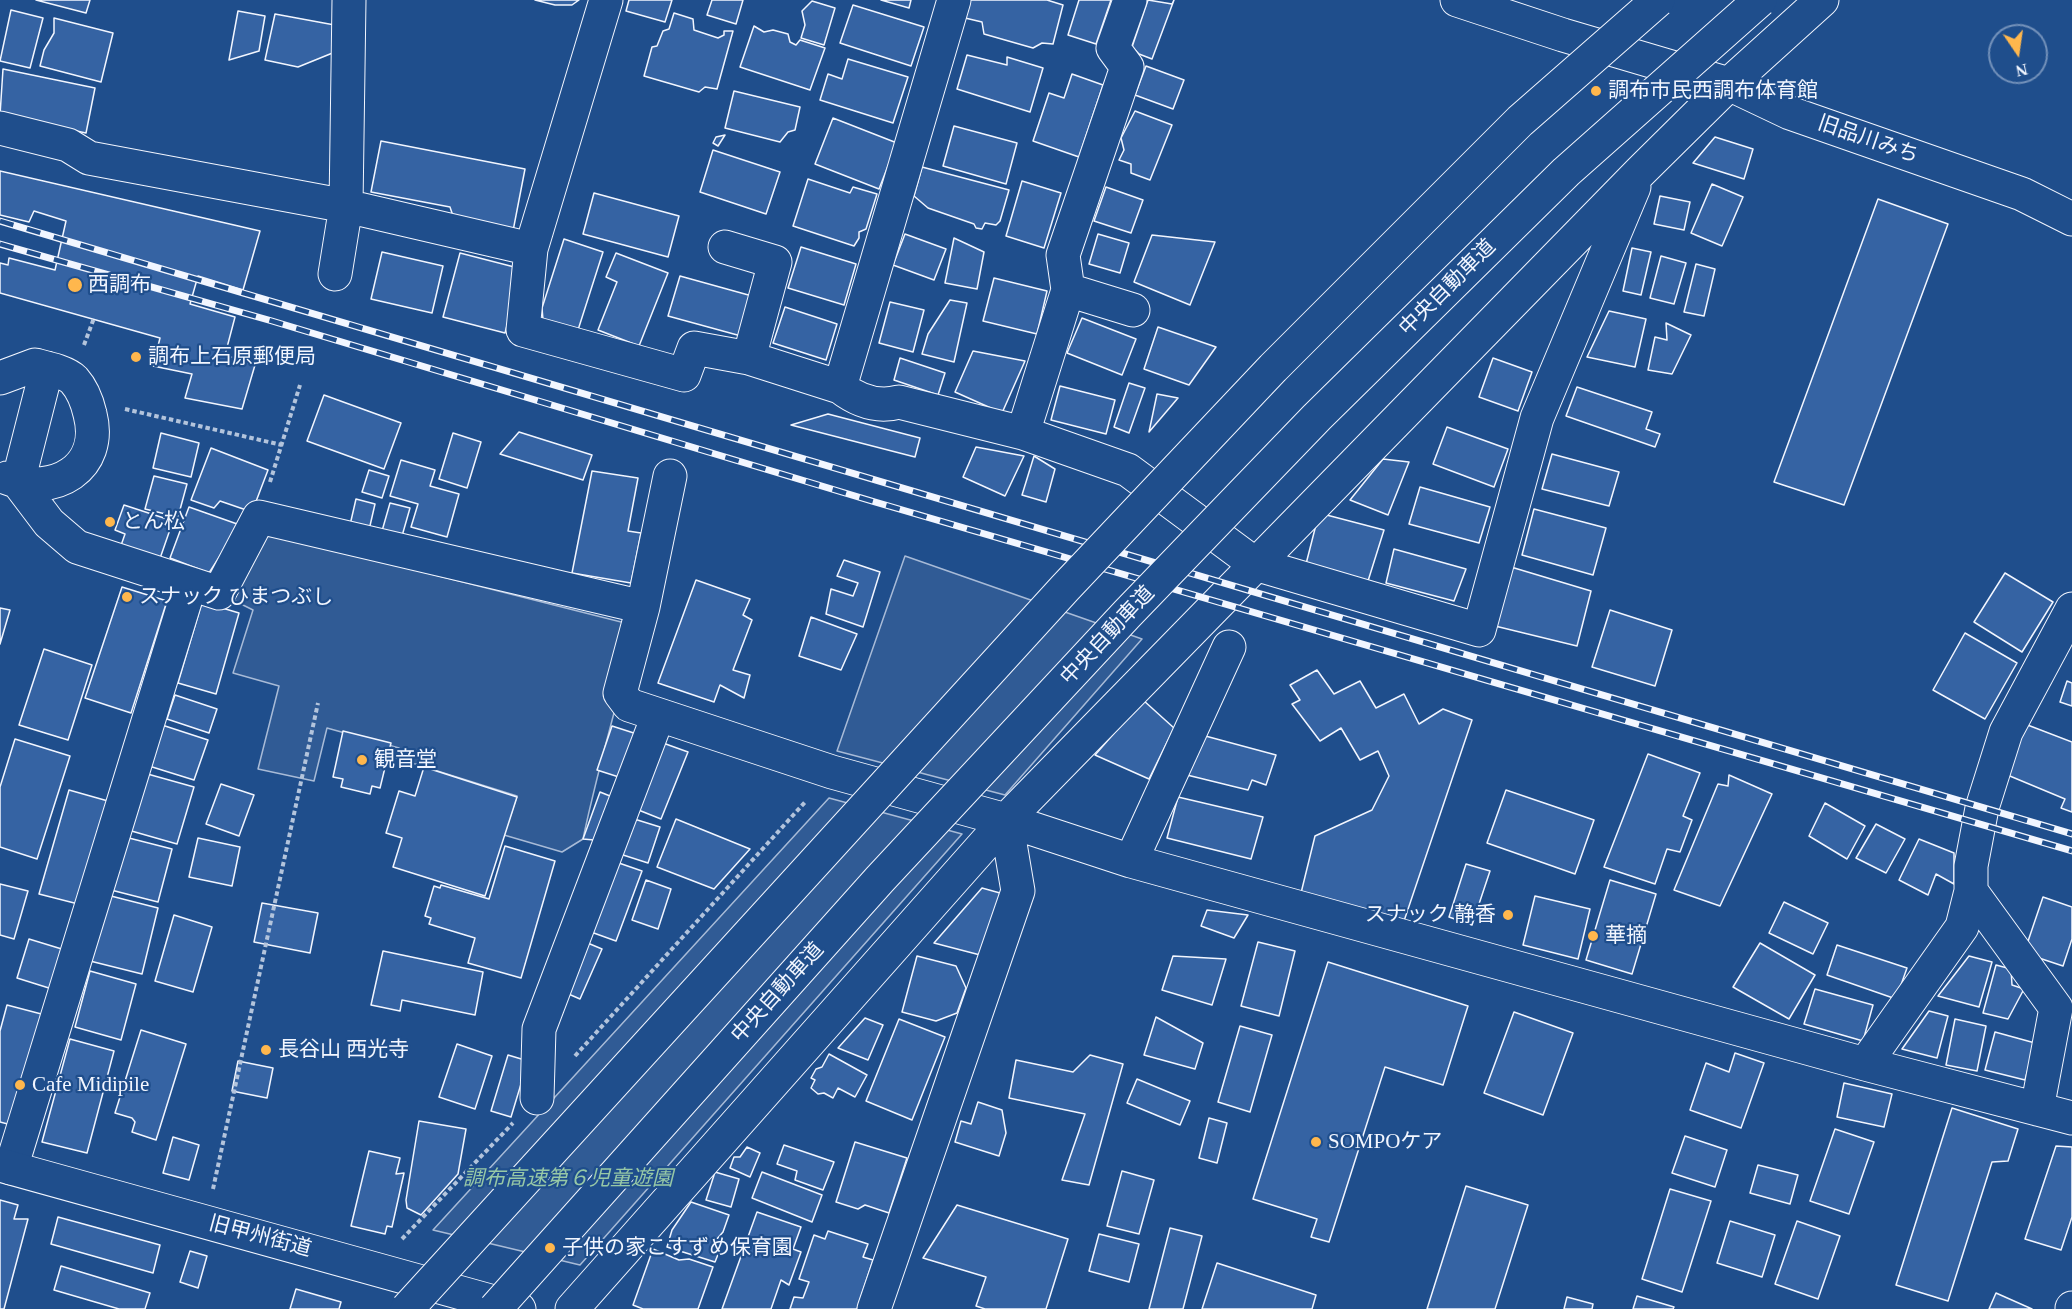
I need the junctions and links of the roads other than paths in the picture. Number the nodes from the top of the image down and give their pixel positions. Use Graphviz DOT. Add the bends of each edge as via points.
graph roads {
  1 [pos="348,0"];
  2 [pos="606,0"];
  3 [pos="954,0"];
  4 [pos="1130,0"];
  5 [pos="1457,0"];
  6 [pos="1658,0"];
  7 [pos="1760,0"];
  8 [pos="1822,0"];
  9 [pos="1729,84"];
  10 [pos="0,128"];
  11 [pos="1640,172"];
  12 [pos="346,206"];
  13 [pos="2072,219"];
  14 [pos="725,247"];
  15 [pos="531,249"];
  16 [pos="335,274"];
  17 [pos="1068,290"];
  18 [pos="1133,310"];
  19 [pos="749,358"];
  20 [pos="47,368"];
  21 [pos="0,378"];
  22 [pos="840,387"];
  23 [pos="1023,433"];
  24 [pos="670,476"];
  25 [pos="9,481"];
  26 [pos="1255,564"];
  27 [pos="190,585"];
  28 [pos="643,607"];
  29 [pos="2072,609"];
  30 [pos="1229,647"];
  31 [pos="658,717"];
  32 [pos="1006,820"];
  33 [pos="1131,861"];
  34 [pos="1971,891"];
  35 [pos="1865,1064"];
  36 [pos="537,1098"];
  37 [pos="2037,1108"];
  38 [pos="2072,1118"];
  39 [pos="6,1167"];
  40 [pos="406,1309"];
  41 [pos="495,1309"];
  42 [pos="519,1309"];
  43 [pos="572,1309"];
  44 [pos="874,1309"];
  1 -- 12 [label="main road"];
  2 -- 15 [label="main road"];
  3 -- 22 [label="main road"];
  4 -- 17 [label="main road" via="1113,48 1127,67 1064,255"];
  5 -- 9 [label="main road, 旧品川みち"];
  6 -- 40 [label="main road, bridge" via="1520,121 1273,368 1065,588"];
  7 -- 41 [label="main road, 中央自動車道, bridge" via="1566,172 1317,417 880,879"];
  8 -- 9 [label="main road"];
  9 -- 11 [label="main road"];
  9 -- 13 [label="main road, 旧品川みち" via="1790,113 2011,190"];
  10 -- 12 [label="main road" via="68,145 89,158"];
  11 -- 26 [label="main road"];
  11 -- 26 [label="main road" via="1537,418 1479,630"];
  12 -- 15 [label="main road"];
  12 -- 16 [label="main road"];
  14 -- 19 [label="main road" via="775,262"];
  15 -- 19 [label="main road" via="523,330 684,375 694,348"];
  17 -- 18 [label="main road"];
  17 -- 23 [label="main road"];
  19 -- 22 [label="main road"];
  20 -- 21 [label="main road" via="35,365"];
  20 -- 25 [label="main road"];
  20 -- 25 [label="main road" via="72,378 87,400 93,424 91,446 83,462 49,485"];
  22 -- 23 [label="main road" via="851,396 882,406 898,402"];
  23 -- 26 [label="main road" via="1128,470"];
  24 -- 28 [label="main road"];
  25 -- 27 [label="main road" via="76,547"];
  26 -- 32 [label="main road"];
  27 -- 28 [label="main road" via="219,593 259,517"];
  27 -- 39 [label="main road"];
  28 -- 31 [label="main road" via="620,693 629,705"];
  29 -- 34 [label="main road" via="2006,732 1980,816"];
  30 -- 33 [label="main road"];
  31 -- 32 [label="main road" via="832,772"];
  31 -- 36 [label="main road" via="539,1029"];
  32 -- 33 [label="main road"];
  32 -- 43 [label="main road"];
  32 -- 44 [label="main road" via="1018,891"];
  33 -- 35 [label="main road"];
  34 -- 35 [label="main road" via="1962,927"];
  34 -- 37 [label="main road" via="2056,1008"];
  35 -- 37 [label="main road"];
  37 -- 38 [label="main road"];
  39 -- 42 [label="main road, 旧甲州街道"];
}
